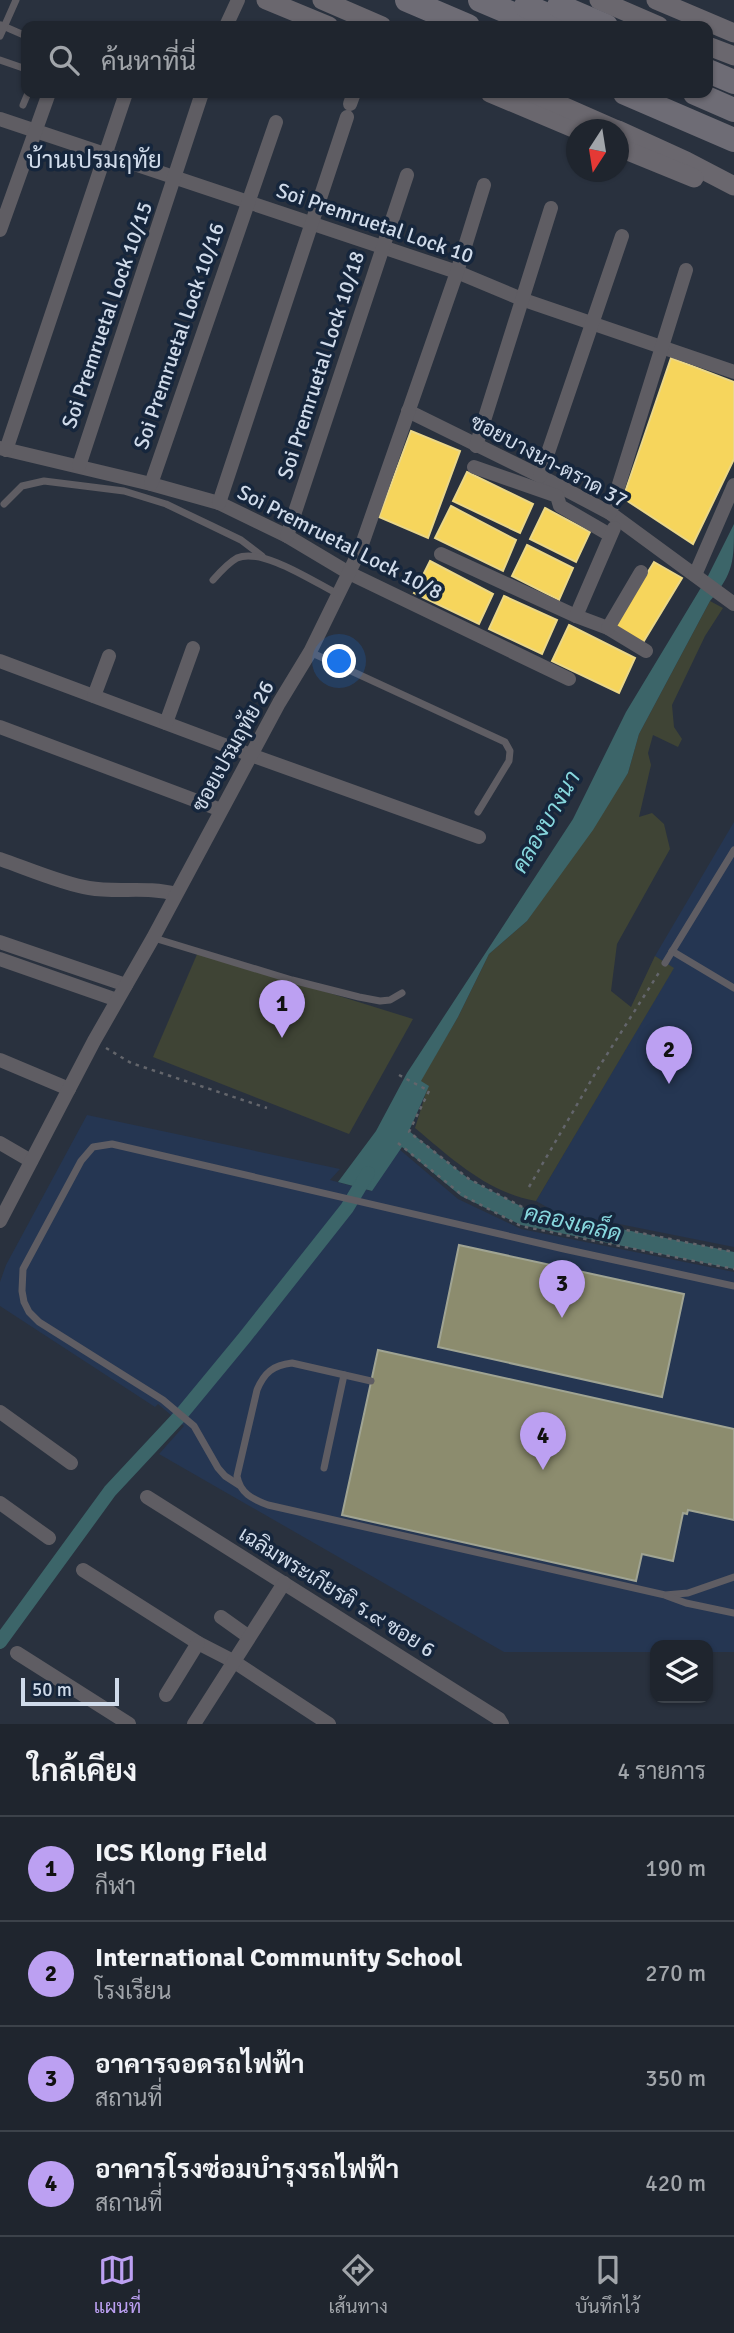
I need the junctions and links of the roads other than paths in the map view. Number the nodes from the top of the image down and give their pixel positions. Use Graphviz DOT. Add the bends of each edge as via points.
graph roads {
  1 [pos="16,0"];
  2 [pos="238,0"];
  3 [pos="266,0"];
  4 [pos="322,0"];
  5 [pos="407,0"];
  6 [pos="427,0"];
  7 [pos="480,0"];
  8 [pos="512,0"];
  9 [pos="546,0"];
  10 [pos="599,0"];
  11 [pos="656,0"];
  12 [pos="228,21"];
  13 [pos="317,21"];
  14 [pos="370,21"];
  15 [pos="456,21"];
  16 [pos="476,21"];
  17 [pos="529,21"];
  18 [pos="561,21"];
  19 [pos="594,21"];
  20 [pos="647,21"];
  21 [pos="706,21"];
  22 [pos="713,24"];
  23 [pos="2,26"];
  24 [pos="734,33"];
  25 [pos="21,34"];
  26 [pos="0,36"];
  27 [pos="713,48"];
  28 [pos="734,56"];
  29 [pos="0,60"];
  30 [pos="21,67"];
  31 [pos="713,73"];
  32 [pos="734,82"];
  33 [pos="713,86"];
  34 [pos="734,96"];
  35 [pos="25,98"];
  36 [pos="47,98"];
  37 [pos="123,98"];
  38 [pos="200,98"];
  39 [pos="502,98"];
  40 [pos="544,98"];
  41 [pos="637,98"];
  42 [pos="655,98"];
  43 [pos="706,98"];
  44 [pos="23,105"];
  45 [pos="351,105"];
  46 [pos="734,110"];
  47 [pos="0,119"];
  48 [pos="593,119"];
  49 [pos="276,122"];
  50 [pos="566,125"];
  51 [pos="36,131"];
  52 [pos="734,132"];
  53 [pos="629,135"];
  54 [pos="734,140"];
  55 [pos="629,151"];
  56 [pos="105,153"];
  57 [pos="407,175"];
  58 [pos="176,177"];
  59 [pos="484,185"];
  60 [pos="734,186"];
  61 [pos="734,195"];
  62 [pos="247,202"];
  63 [pos="551,208"];
  64 [pos="313,223"];
  65 [pos="0,230"];
  66 [pos="622,236"];
  67 [pos="382,247"];
  68 [pos="686,270"];
  69 [pos="457,272"];
  70 [pos="524,300"];
  71 [pos="592,323"];
  72 [pos="663,346"];
  73 [pos="733,369"];
  74 [pos="408,411"];
  75 [pos="476,446"];
  76 [pos="3,449"];
  77 [pos="79,466"];
  78 [pos="474,467"];
  79 [pos="540,476"];
  80 [pos="151,484"];
  81 [pos="734,485"];
  82 [pos="4,503"];
  83 [pos="219,503"];
  84 [pos="615,517"];
  85 [pos="610,535"];
  86 [pos="287,536"];
  87 [pos="441,554"];
  88 [pos="262,556"];
  89 [pos="641,572"];
  90 [pos="349,573"];
  91 [pos="697,577"];
  92 [pos="213,580"];
  93 [pos="338,594"];
  94 [pos="729,601"];
  95 [pos="576,616"];
  96 [pos="608,628"];
  97 [pos="193,648"];
  98 [pos="646,651"];
  99 [pos="310,652"];
  100 [pos="109,656"];
  101 [pos="0,661"];
  102 [pos="569,679"];
  103 [pos="94,696"];
  104 [pos="166,723"];
  105 [pos="0,727"];
  106 [pos="251,755"];
  107 [pos="221,810"];
  108 [pos="478,812"];
  109 [pos="479,838"];
  110 [pos="734,850"];
  111 [pos="0,859"];
  112 [pos="176,894"];
  113 [pos="153,938"];
  114 [pos="0,942"];
  115 [pos="16,947"];
  116 [pos="672,951"];
  117 [pos="5,961"];
  118 [pos="665,962"];
  119 [pos="126,985"];
  120 [pos="734,988"];
  121 [pos="402,993"];
  122 [pos="117,1000"];
  123 [pos="0,1060"];
  124 [pos="69,1088"];
  125 [pos="0,1143"];
  126 [pos="31,1161"];
  127 [pos="0,1220"];
  128 [pos="734,1286"];
  129 [pos="344,1375"];
  130 [pos="371,1381"];
  131 [pos="0,1412"];
  132 [pos="71,1463"];
  133 [pos="324,1468"];
  134 [pos="239,1485"];
  135 [pos="147,1497"];
  136 [pos="0,1503"];
  137 [pos="49,1538"];
  138 [pos="83,1570"];
  139 [pos="734,1577"];
  140 [pos="284,1583"];
  141 [pos="664,1595"];
  142 [pos="734,1613"];
  143 [pos="221,1618"];
  144 [pos="249,1637"];
  145 [pos="198,1643"];
  146 [pos="17,1653"];
  147 [pos="233,1661"];
  148 [pos="166,1695"];
  149 [pos="130,1724"];
  150 [pos="194,1724"];
  151 [pos="329,1724"];
  152 [pos="502,1724"];
  1 -- 23 [label="lane"];
  2 -- 12 [label="street"];
  3 -- 13 [label="main road"];
  4 -- 14 [label="main road"];
  5 -- 15 [label="highway"];
  6 -- 16 [label="highway"];
  7 -- 17 [label="highway"];
  8 -- 18 [label="highway"];
  9 -- 19 [label="highway"];
  10 -- 20 [label="main road"];
  11 -- 21 [label="main road"];
  22 -- 24 [label="main road"];
  23 -- 25 [label="lane"];
  23 -- 26 [label="lane"];
  27 -- 28 [label="main road"];
  29 -- 30 [label="lane"];
  31 -- 32 [label="highway"];
  33 -- 34 [label="highway"];
  35 -- 44 [label="lane"];
  36 -- 51 [label="street"];
  37 -- 56 [label="street"];
  38 -- 58 [label="street, Soi Premruetal Lock 10/15"];
  39 -- 50 [label="main road"];
  40 -- 48 [label="main road"];
  41 -- 54 [label="highway"];
  42 -- 52 [label="highway"];
  43 -- 46 [label="highway"];
  45 -- 64 [label="street"];
  47 -- 51 [label="street, Soi Premruetal Lock 10"];
  49 -- 62 [label="street, Soi Premruetal Lock 10/16"];
  51 -- 56 [label="street, Soi Premruetal Lock 10"];
  51 -- 65 [label="street"];
  53 -- 60 [label="main road"];
  55 -- 61 [label="main road"];
  56 -- 58 [label="street, Soi Premruetal Lock 10"];
  56 -- 76 [label="street"];
  57 -- 67 [label="street, Soi Premruetal Lock 10/18"];
  58 -- 62 [label="street, Soi Premruetal Lock 10"];
  58 -- 77 [label="street, Soi Premruetal Lock 10/15"];
  59 -- 69 [label="street, ซอยเปรมฤทัย 26"];
  62 -- 64 [label="street, Soi Premruetal Lock 10"];
  62 -- 80 [label="street, Soi Premruetal Lock 10/16"];
  63 -- 70 [label="street"];
  64 -- 67 [label="street, Soi Premruetal Lock 10"];
  64 -- 83 [label="street"];
  66 -- 71 [label="street"];
  67 -- 69 [label="street, Soi Premruetal Lock 10"];
  67 -- 86 [label="street, Soi Premruetal Lock 10/18"];
  68 -- 72 [label="street"];
  69 -- 70 [label="street, Soi Premruetal Lock 10"];
  69 -- 74 [label="street, ซอยเปรมฤทัย 26"];
  70 -- 71 [label="street, Soi Premruetal Lock 10"];
  70 -- 75 [label="street"];
  71 -- 72 [label="street, Soi Premruetal Lock 10"];
  71 -- 79 [label="street"];
  72 -- 73 [label="street, Soi Premruetal Lock 10"];
  72 -- 84 [label="street"];
  74 -- 75 [label="street, ซอยบางนา-ตราด 37"];
  74 -- 90 [label="street, ซอยเปรมฤทัย 26"];
  75 -- 79 [label="street, ซอยบางนา-ตราด 37"];
  76 -- 77 [label="street, Soi Premruetal Lock 10/8"];
  77 -- 80 [label="street, Soi Premruetal Lock 10/8"];
  78 -- 85 [label="street" via="557,496 560,506"];
  79 -- 84 [label="street, ซอยบางนา-ตราด 37"];
  80 -- 83 [label="street, Soi Premruetal Lock 10/8"];
  81 -- 91 [label="street"];
  82 -- 88 [label="lane" via="22,486 44,481 124,491 166,504 240,540"];
  83 -- 86 [label="street, Soi Premruetal Lock 10/8"];
  84 -- 85 [label="street"];
  84 -- 91 [label="street, ซอยบางนา-ตราด 37"];
  85 -- 95 [label="street"];
  86 -- 90 [label="street, Soi Premruetal Lock 10/8"];
  87 -- 95 [label="street"];
  88 -- 92 [label="lane" via="236,559"];
  88 -- 93 [label="lane"];
  89 -- 96 [label="street"];
  90 -- 93 [label="street, ซอยเปรมฤทัย 26"];
  90 -- 102 [label="street, Soi Premruetal Lock 10/8"];
  91 -- 94 [label="street, ซอยบางนา-ตราด 37"];
  93 -- 99 [label="street, ซอยเปรมฤทัย 26"];
  95 -- 96 [label="street"];
  96 -- 98 [label="street"];
  97 -- 104 [label="street"];
  99 -- 106 [label="street, ซอยเปรมฤทัย 26"];
  99 -- 108 [label="lane" via="505,742 509,761"];
  100 -- 103 [label="street"];
  101 -- 103 [label="street"];
  103 -- 104 [label="street"];
  104 -- 106 [label="street"];
  105 -- 107 [label="street"];
  106 -- 107 [label="street, ซอยเปรมฤทัย 26"];
  106 -- 109 [label="street"];
  107 -- 112 [label="street, ซอยเปรมฤทัย 26"];
  110 -- 116 [label="lane"];
  111 -- 112 [label="street" via="87,888 157,889"];
  112 -- 113 [label="street, ซอยเปรมฤทัย 26"];
  113 -- 119 [label="street, ซอยเปรมฤทัย 26"];
  113 -- 121 [label="lane" via="359,997 380,1001"];
  114 -- 115 [label="street"];
  115 -- 117 [label="street"];
  115 -- 119 [label="street"];
  116 -- 118 [label="lane"];
  116 -- 120 [label="lane"];
  117 -- 122 [label="street"];
  119 -- 122 [label="street, ซอยเปรมฤทัย 26"];
  122 -- 124 [label="street, ซอยเปรมฤทัย 26"];
  123 -- 124 [label="street"];
  124 -- 126 [label="street, ซอยเปรมฤทัย 26"];
  125 -- 126 [label="street"];
  126 -- 127 [label="street, ซอยเปรมฤทัย 26"];
  128 -- 134 [label="lane" via="112,1144 93,1147 80,1161 23,1269 24,1302 39,1322 163,1400 194,1426 218,1468"];
  129 -- 130 [label="lane"];
  129 -- 133 [label="lane"];
  129 -- 134 [label="lane" via="292,1363 262,1377 237,1476"];
  131 -- 132 [label="street"];
  134 -- 141 [label="lane" via="268,1505"];
  135 -- 140 [label="street, เฉลิมพระเกียรติ ร.๙ ซอย 6"];
  136 -- 137 [label="street"];
  138 -- 145 [label="street"];
  139 -- 141 [label="lane" via="688,1593"];
  140 -- 144 [label="street"];
  140 -- 152 [label="street, เฉลิมพระเกียรติ ร.๙ ซอย 6"];
  141 -- 142 [label="lane"];
  143 -- 144 [label="street"];
  144 -- 147 [label="street"];
  145 -- 147 [label="street"];
  145 -- 148 [label="street"];
  146 -- 149 [label="street"];
  147 -- 150 [label="street"];
  147 -- 151 [label="street"];
}
